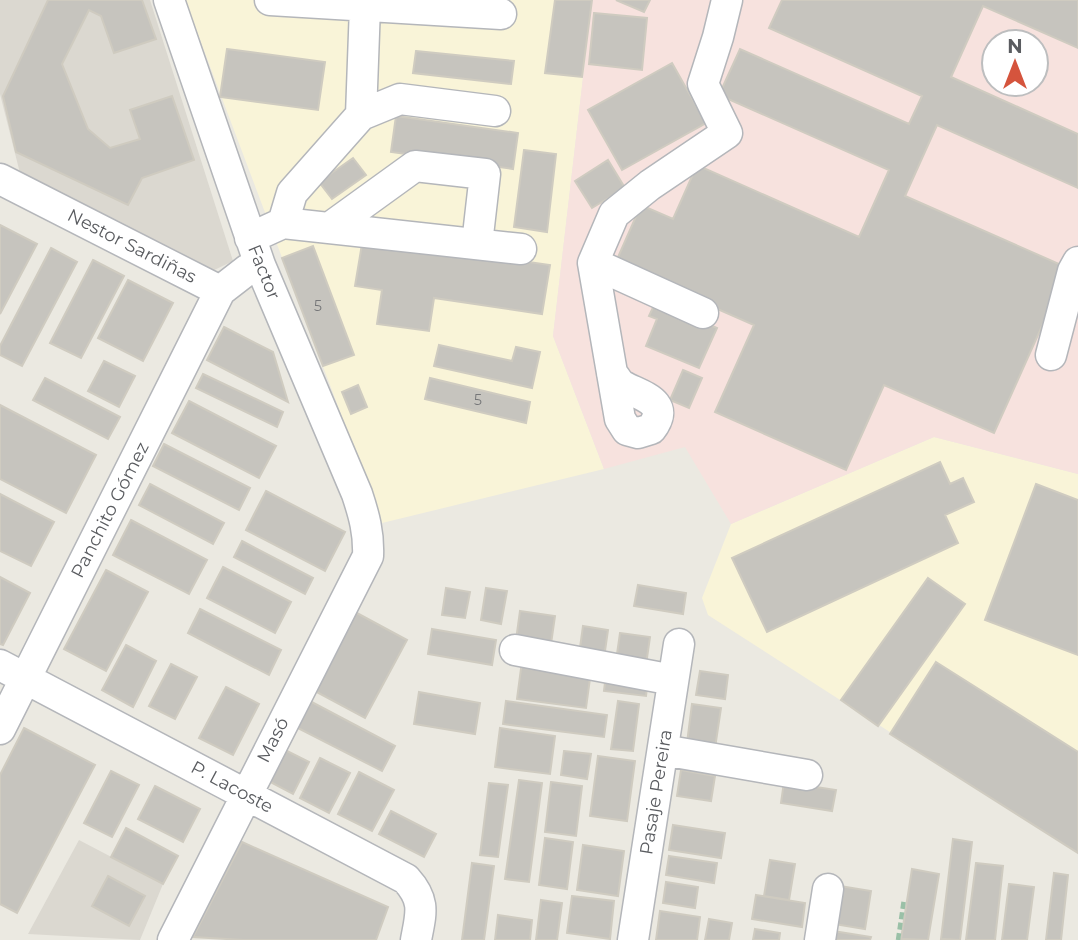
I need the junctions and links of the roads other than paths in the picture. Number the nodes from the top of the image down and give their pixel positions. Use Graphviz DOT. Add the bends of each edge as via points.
graph roads {
  1 [pos="169,0"];
  2 [pos="270,0"];
  3 [pos="727,0"];
  4 [pos="365,6"];
  5 [pos="501,14"];
  6 [pos="495,111"];
  7 [pos="361,115"];
  8 [pos="0,179"];
  9 [pos="282,223"];
  10 [pos="332,226"];
  11 [pos="477,244"];
  12 [pos="521,249"];
  13 [pos="255,251"];
  14 [pos="1078,262"];
  15 [pos="593,263"];
  16 [pos="220,291"];
  17 [pos="703,313"];
  18 [pos="1051,355"];
  19 [pos="612,373"];
  20 [pos="369,540"];
  21 [pos="679,643"];
  22 [pos="515,650"];
  23 [pos="12,671"];
  24 [pos="673,680"];
  25 [pos="0,729"];
  26 [pos="663,750"];
  27 [pos="807,775"];
  28 [pos="246,794"];
  29 [pos="828,889"];
  30 [pos="173,940"];
  31 [pos="416,940"];
  32 [pos="634,940"];
  33 [pos="820,940"];
  1 -- 13 [label="street, Factor"];
  2 -- 4 [label="street"];
  3 -- 15 [label="street" via="703,84 727,132 614,214"];
  4 -- 5 [label="street"];
  4 -- 7 [label="street"];
  6 -- 7 [label="street" via="400,99"];
  7 -- 9 [label="street" via="292,193"];
  8 -- 16 [label="street, Nestor Sardiñas"];
  9 -- 10 [label="street"];
  9 -- 13 [label="street"];
  10 -- 11 [label="street"];
  10 -- 11 [label="street" via="415,166 485,174"];
  11 -- 12 [label="street"];
  13 -- 16 [label="street" via="247,270"];
  13 -- 20 [label="street, Factor" via="357,494"];
  14 -- 18 [label="street"];
  15 -- 17 [label="street"];
  15 -- 19 [label="street"];
  16 -- 23 [label="street, Panchito Gómez"];
  20 -- 28 [label="street, Masó" via="368,556"];
  21 -- 24 [label="street, Pasaje Pereira"];
  22 -- 24 [label="street"];
  23 -- 25 [label="street, Panchito Gómez"];
  23 -- 28 [label="street, P. Lacoste"];
  24 -- 26 [label="street, Pasaje Pereira"];
  26 -- 27 [label="street"];
  26 -- 32 [label="street, Pasaje Pereira"];
  28 -- 30 [label="street, Masó"];
  28 -- 31 [label="street, P. Lacoste" via="406,879 422,908"];
  29 -- 33 [label="street"];
}
